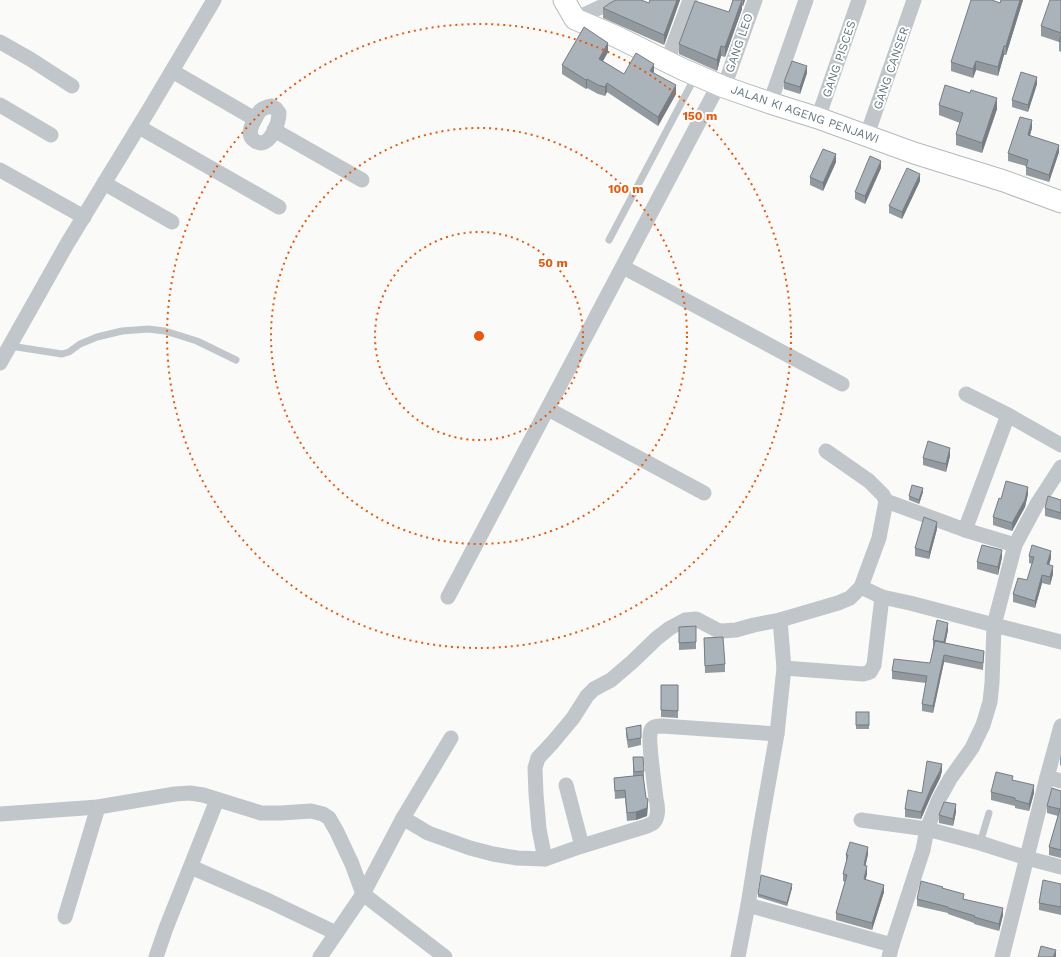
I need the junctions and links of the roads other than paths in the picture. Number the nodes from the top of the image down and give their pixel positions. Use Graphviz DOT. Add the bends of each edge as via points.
graph roads {
  1 [pos="564,0"];
  2 [pos="616,0"];
  3 [pos="690,0"];
  4 [pos="754,0"];
  5 [pos="806,0"];
  6 [pos="859,0"];
  7 [pos="914,0"];
  8 [pos="210,1"];
  9 [pos="575,19"];
  10 [pos="0,42"];
  11 [pos="667,62"];
  12 [pos="172,71"];
  13 [pos="696,75"];
  14 [pos="72,86"];
  15 [pos="721,86"];
  16 [pos="770,103"];
  17 [pos="0,105"];
  18 [pos="818,118"];
  19 [pos="255,119"];
  20 [pos="139,127"];
  21 [pos="274,130"];
  22 [pos="51,134"];
  23 [pos="867,136"];
  24 [pos="0,170"];
  25 [pos="362,180"];
  26 [pos="104,183"];
  27 [pos="1061,202"];
  28 [pos="279,207"];
  29 [pos="84,217"];
  30 [pos="172,222"];
  31 [pos="609,240"];
  32 [pos="623,267"];
  33 [pos="9,346"];
  34 [pos="236,360"];
  35 [pos="0,363"];
  36 [pos="842,384"];
  37 [pos="966,394"];
  38 [pos="548,408"];
  39 [pos="1008,416"];
  40 [pos="1061,445"];
  41 [pos="826,451"];
  42 [pos="1061,466"];
  43 [pos="704,493"];
  44 [pos="886,502"];
  45 [pos="965,530"];
  46 [pos="1015,545"];
  47 [pos="861,587"];
  48 [pos="448,597"];
  49 [pos="882,597"];
  50 [pos="780,620"];
  51 [pos="994,625"];
  52 [pos="1061,642"];
  53 [pos="784,668"];
  54 [pos="1061,726"];
  55 [pos="776,734"];
  56 [pos="451,738"];
  57 [pos="1046,777"];
  58 [pos="1061,781"];
  59 [pos="566,785"];
  60 [pos="217,800"];
  61 [pos="98,807"];
  62 [pos="989,813"];
  63 [pos="0,814"];
  64 [pos="403,818"];
  65 [pos="861,820"];
  66 [pos="927,829"];
  67 [pos="980,843"];
  68 [pos="582,846"];
  69 [pos="1027,858"];
  70 [pos="545,859"];
  71 [pos="191,867"];
  72 [pos="1061,867"];
  73 [pos="363,894"];
  74 [pos="748,905"];
  75 [pos="65,917"];
  76 [pos="336,933"];
  77 [pos="890,951"];
  78 [pos="156,957"];
  79 [pos="320,957"];
  80 [pos="445,957"];
  81 [pos="738,957"];
  82 [pos="1002,957"];
  1 -- 9 [label="main road"];
  2 -- 9 [label="street"];
  3 -- 11 [label="street"];
  4 -- 15 [label="street, GANG LEO"];
  5 -- 16 [label="street"];
  6 -- 18 [label="street, GANG PISCES"];
  7 -- 23 [label="street, GANG CANSER"];
  8 -- 12 [label="street"];
  9 -- 11 [label="main road, JALAN KI AGENG PENJAWI" via="621,38"];
  10 -- 14 [label="street"];
  11 -- 13 [label="main road, JALAN KI AGENG PENJAWI"];
  12 -- 19 [label="street"];
  12 -- 20 [label="street"];
  13 -- 15 [label="main road, JALAN KI AGENG PENJAWI"];
  13 -- 31 [label="lane"];
  15 -- 16 [label="main road, JALAN KI AGENG PENJAWI"];
  15 -- 32 [label="street, GANG LEO"];
  16 -- 18 [label="main road, JALAN KI AGENG PENJAWI"];
  17 -- 22 [label="street"];
  18 -- 23 [label="main road, JALAN KI AGENG PENJAWI"];
  19 -- 21 [label="street" via="250,132 252,139 257,142 267,141"];
  19 -- 21 [label="street" via="260,111 271,106 279,113 278,124"];
  20 -- 26 [label="street"];
  20 -- 28 [label="street"];
  21 -- 25 [label="street"];
  23 -- 27 [label="main road, JALAN KI AGENG PENJAWI"];
  24 -- 29 [label="street"];
  26 -- 29 [label="street"];
  26 -- 30 [label="street"];
  29 -- 33 [label="street"];
  32 -- 36 [label="street"];
  32 -- 38 [label="street, GANG LEO"];
  33 -- 34 [label="lane" via="62,354 97,337 122,331 148,329 166,331 197,341"];
  33 -- 35 [label="street"];
  37 -- 39 [label="street"];
  38 -- 43 [label="street"];
  38 -- 48 [label="street, GANG LEO"];
  39 -- 40 [label="street"];
  39 -- 45 [label="street"];
  41 -- 44 [label="street" via="869,481 883,495"];
  42 -- 46 [label="street"];
  44 -- 45 [label="street"];
  44 -- 47 [label="street" via="880,538"];
  45 -- 46 [label="street"];
  46 -- 51 [label="street"];
  47 -- 49 [label="street"];
  47 -- 50 [label="street" via="850,598 838,603"];
  49 -- 51 [label="street"];
  49 -- 53 [label="street" via="874,665 870,672 862,674"];
  50 -- 53 [label="street"];
  50 -- 70 [label="street" via="722,631 696,619 686,620 656,638 611,680 587,696 563,730 538,758 535,768 539,829"];
  51 -- 52 [label="street"];
  51 -- 66 [label="street" via="990,702 983,725 972,748 950,779"];
  53 -- 55 [label="street"];
  54 -- 57 [label="street"];
  55 -- 68 [label="street" via="662,726 653,728 649,742 658,806 656,820 647,826"];
  55 -- 74 [label="street"];
  56 -- 64 [label="street"];
  57 -- 58 [label="street"];
  57 -- 69 [label="street"];
  59 -- 68 [label="street"];
  60 -- 61 [label="street" via="190,793"];
  60 -- 71 [label="street"];
  60 -- 73 [label="street" via="261,813 311,811 323,814 329,818 352,864"];
  61 -- 63 [label="street"];
  61 -- 75 [label="street"];
  62 -- 67 [label="lane"];
  64 -- 70 [label="street" via="428,833 470,848 517,858"];
  64 -- 73 [label="street"];
  65 -- 66 [label="street"];
  66 -- 67 [label="street"];
  66 -- 77 [label="street" via="923,850"];
  67 -- 69 [label="street"];
  68 -- 70 [label="street"];
  69 -- 72 [label="street"];
  69 -- 82 [label="street"];
  71 -- 76 [label="street"];
  71 -- 78 [label="street"];
  73 -- 76 [label="street"];
  73 -- 80 [label="street"];
  74 -- 77 [label="street"];
  74 -- 81 [label="street"];
  76 -- 79 [label="street"];
}
